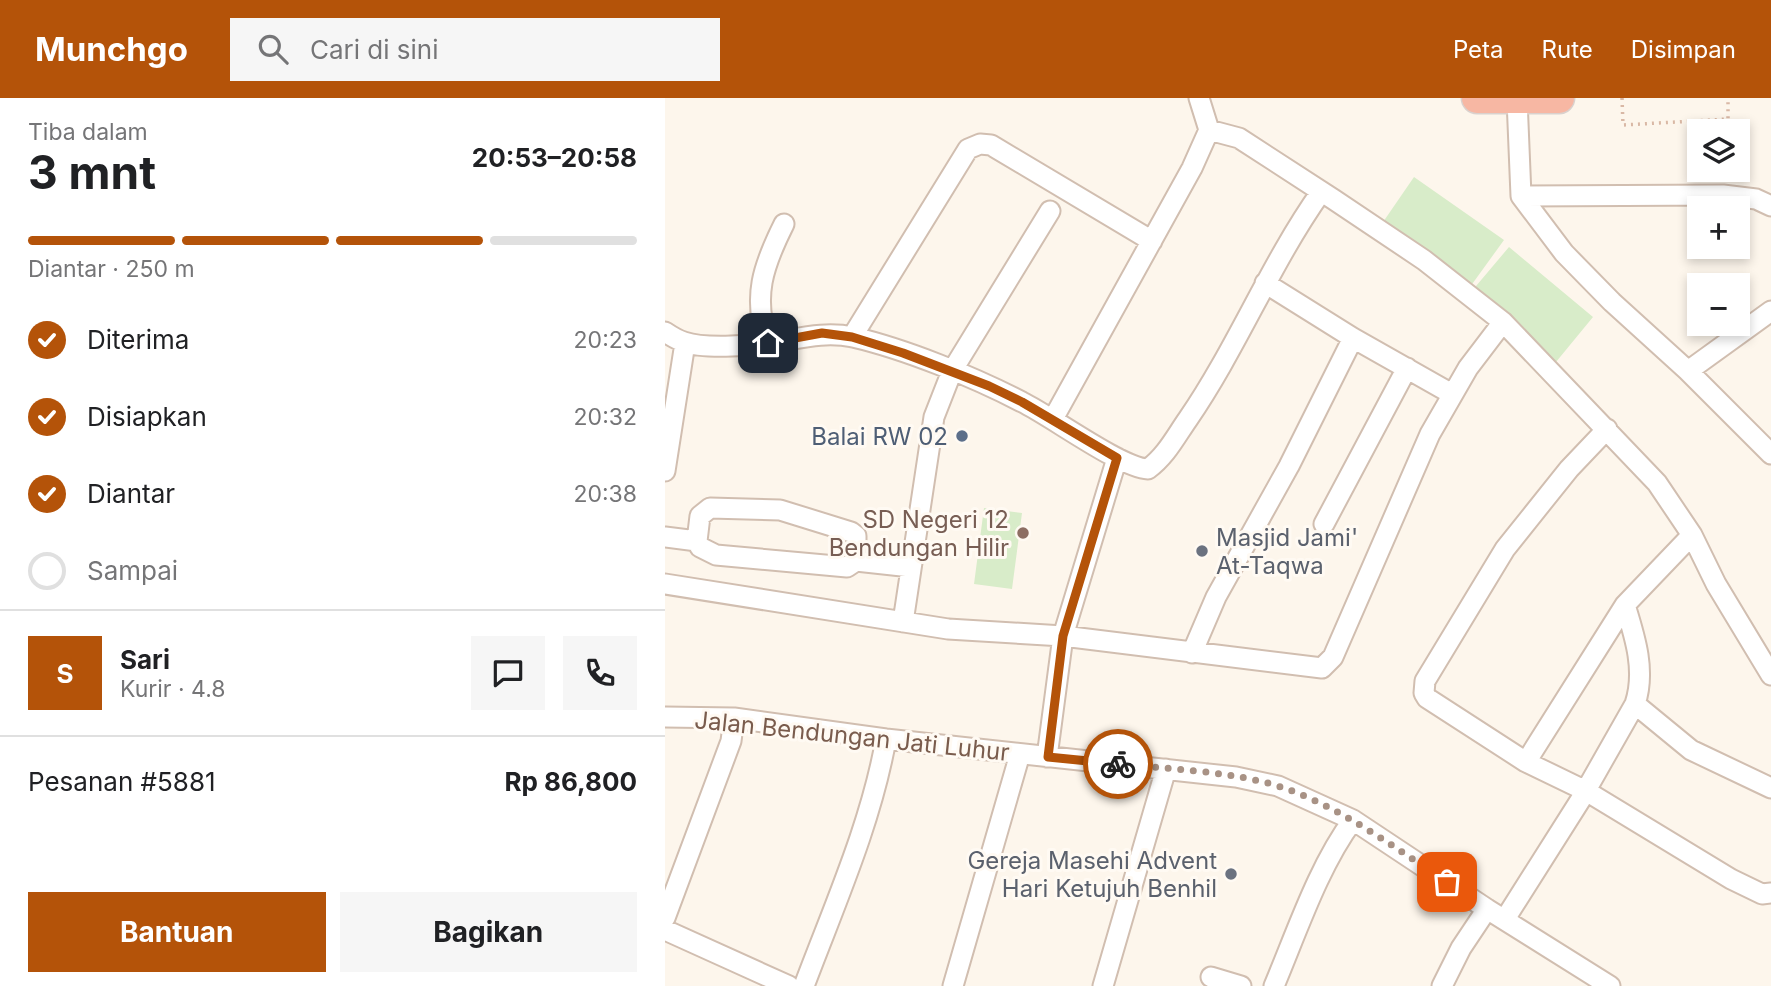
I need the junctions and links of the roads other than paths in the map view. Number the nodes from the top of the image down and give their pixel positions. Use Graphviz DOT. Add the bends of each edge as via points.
graph roads {
  1 [pos="1199,98"];
  2 [pos="1477,98"];
  3 [pos="1559,98"];
  4 [pos="1517,99"];
  5 [pos="1209,130"];
  6 [pos="1321,191"];
  7 [pos="1521,196"];
  8 [pos="1771,206"];
  9 [pos="1049,211"];
  10 [pos="784,224"];
  11 [pos="1152,241"];
  12 [pos="1265,282"];
  13 [pos="1771,311"];
  14 [pos="1503,322"];
  15 [pos="665,332"];
  16 [pos="852,337"];
  17 [pos="1353,338"];
  18 [pos="685,343"];
  19 [pos="768,343"];
  20 [pos="1406,368"];
  21 [pos="951,371"];
  22 [pos="1688,371"];
  23 [pos="1452,394"];
  24 [pos="1053,419"];
  25 [pos="1607,429"];
  26 [pos="1771,454"];
  27 [pos="1117,458"];
  28 [pos="665,471"];
  29 [pos="1324,524"];
  30 [pos="1692,535"];
  31 [pos="665,537"];
  32 [pos="697,541"];
  33 [pos="856,561"];
  34 [pos="911,567"];
  35 [pos="665,584"];
  36 [pos="1625,606"];
  37 [pos="903,622"];
  38 [pos="1063,636"];
  39 [pos="1192,653"];
  40 [pos="1771,675"];
  41 [pos="1635,704"];
  42 [pos="665,717"];
  43 [pos="734,718"];
  44 [pos="886,739"];
  45 [pos="1048,757"];
  46 [pos="1526,762"];
  47 [pos="1018,763"];
  48 [pos="1166,769"];
  49 [pos="1771,788"];
  50 [pos="1585,791"];
  51 [pos="1353,820"];
  52 [pos="1771,894"];
  53 [pos="1487,909"];
  54 [pos="665,918"];
  55 [pos="1505,919"];
  56 [pos="665,930"];
  57 [pos="1211,978"];
  58 [pos="1588,980"];
  59 [pos="789,986"];
  60 [pos="804,986"];
  61 [pos="953,986"];
  62 [pos="1103,986"];
  63 [pos="1241,986"];
  64 [pos="1274,986"];
  65 [pos="1442,986"];
  66 [pos="1610,986"];
  1 -- 5 [label="street"];
  2 -- 4 [label="highway"];
  3 -- 4 [label="highway"];
  4 -- 7 [label="street"];
  5 -- 6 [label="street" via="1238,138"];
  5 -- 11 [label="street"];
  6 -- 12 [label="street"];
  6 -- 14 [label="street" via="1424,260"];
  7 -- 8 [label="street" via="1723,195"];
  7 -- 22 [label="street" via="1564,253"];
  9 -- 21 [label="street"];
  10 -- 19 [label="street" via="768,257 760,290"];
  11 -- 16 [label="street" via="991,145 981,144 968,149"];
  11 -- 24 [label="street"];
  12 -- 17 [label="street"];
  12 -- 27 [label="street" via="1231,350 1163,455 1148,468"];
  13 -- 22 [label="street"];
  14 -- 23 [label="street"];
  14 -- 25 [label="street"];
  15 -- 18 [label="street"];
  16 -- 19 [label="street" via="822,333"];
  16 -- 21 [label="street"];
  17 -- 20 [label="street"];
  17 -- 39 [label="street" via="1216,597"];
  18 -- 19 [label="street"];
  18 -- 28 [label="street"];
  20 -- 23 [label="street"];
  20 -- 29 [label="street"];
  21 -- 24 [label="street"];
  21 -- 34 [label="street" via="934,417"];
  22 -- 26 [label="street"];
  23 -- 39 [label="street" via="1328,663 1317,668"];
  24 -- 27 [label="street"];
  25 -- 30 [label="street" via="1657,484"];
  25 -- 46 [label="street" via="1505,549 1424,688 1427,698"];
  27 -- 38 [label="street"];
  30 -- 36 [label="street"];
  30 -- 40 [label="street"];
  31 -- 32 [label="street"];
  32 -- 33 [label="street" via="716,555 847,567"];
  32 -- 33 [label="street" via="700,516 710,508 780,510 851,532 856,536"];
  33 -- 34 [label="street"];
  34 -- 37 [label="street"];
  35 -- 37 [label="street"];
  36 -- 41 [label="street" via="1637,643 1639,691"];
  36 -- 46 [label="street"];
  37 -- 38 [label="street"];
  38 -- 39 [label="street"];
  38 -- 45 [label="street"];
  41 -- 49 [label="street" via="1691,750"];
  41 -- 50 [label="street"];
  42 -- 43 [label="street, Jalan Bendungan Jati Luhur"];
  43 -- 44 [label="street, Jalan Bendungan Jati Luhur"];
  43 -- 54 [label="street" via="731,741"];
  44 -- 47 [label="street, Jalan Bendungan Jati Luhur"];
  44 -- 60 [label="street" via="854,855"];
  45 -- 47 [label="street, Jalan Bendungan Jati Luhur"];
  45 -- 48 [label="street, Jalan Bendungan Jati Luhur"];
  46 -- 50 [label="street"];
  47 -- 61 [label="street"];
  48 -- 51 [label="street, Jalan Bendungan Jati Luhur" via="1278,786"];
  48 -- 62 [label="street"];
  50 -- 52 [label="street" via="1731,879"];
  50 -- 55 [label="street"];
  51 -- 53 [label="street, Jalan Bendungan Jati Luhur"];
  51 -- 64 [label="street" via="1328,863"];
  53 -- 55 [label="street, Jalan Bendungan Jati Luhur"];
  53 -- 65 [label="street"];
  55 -- 58 [label="street, Jalan Bendungan Jati Luhur"];
  56 -- 59 [label="street"];
  57 -- 63 [label="street"];
  58 -- 66 [label="street, Jalan Bendungan Jati Luhur"];
}
